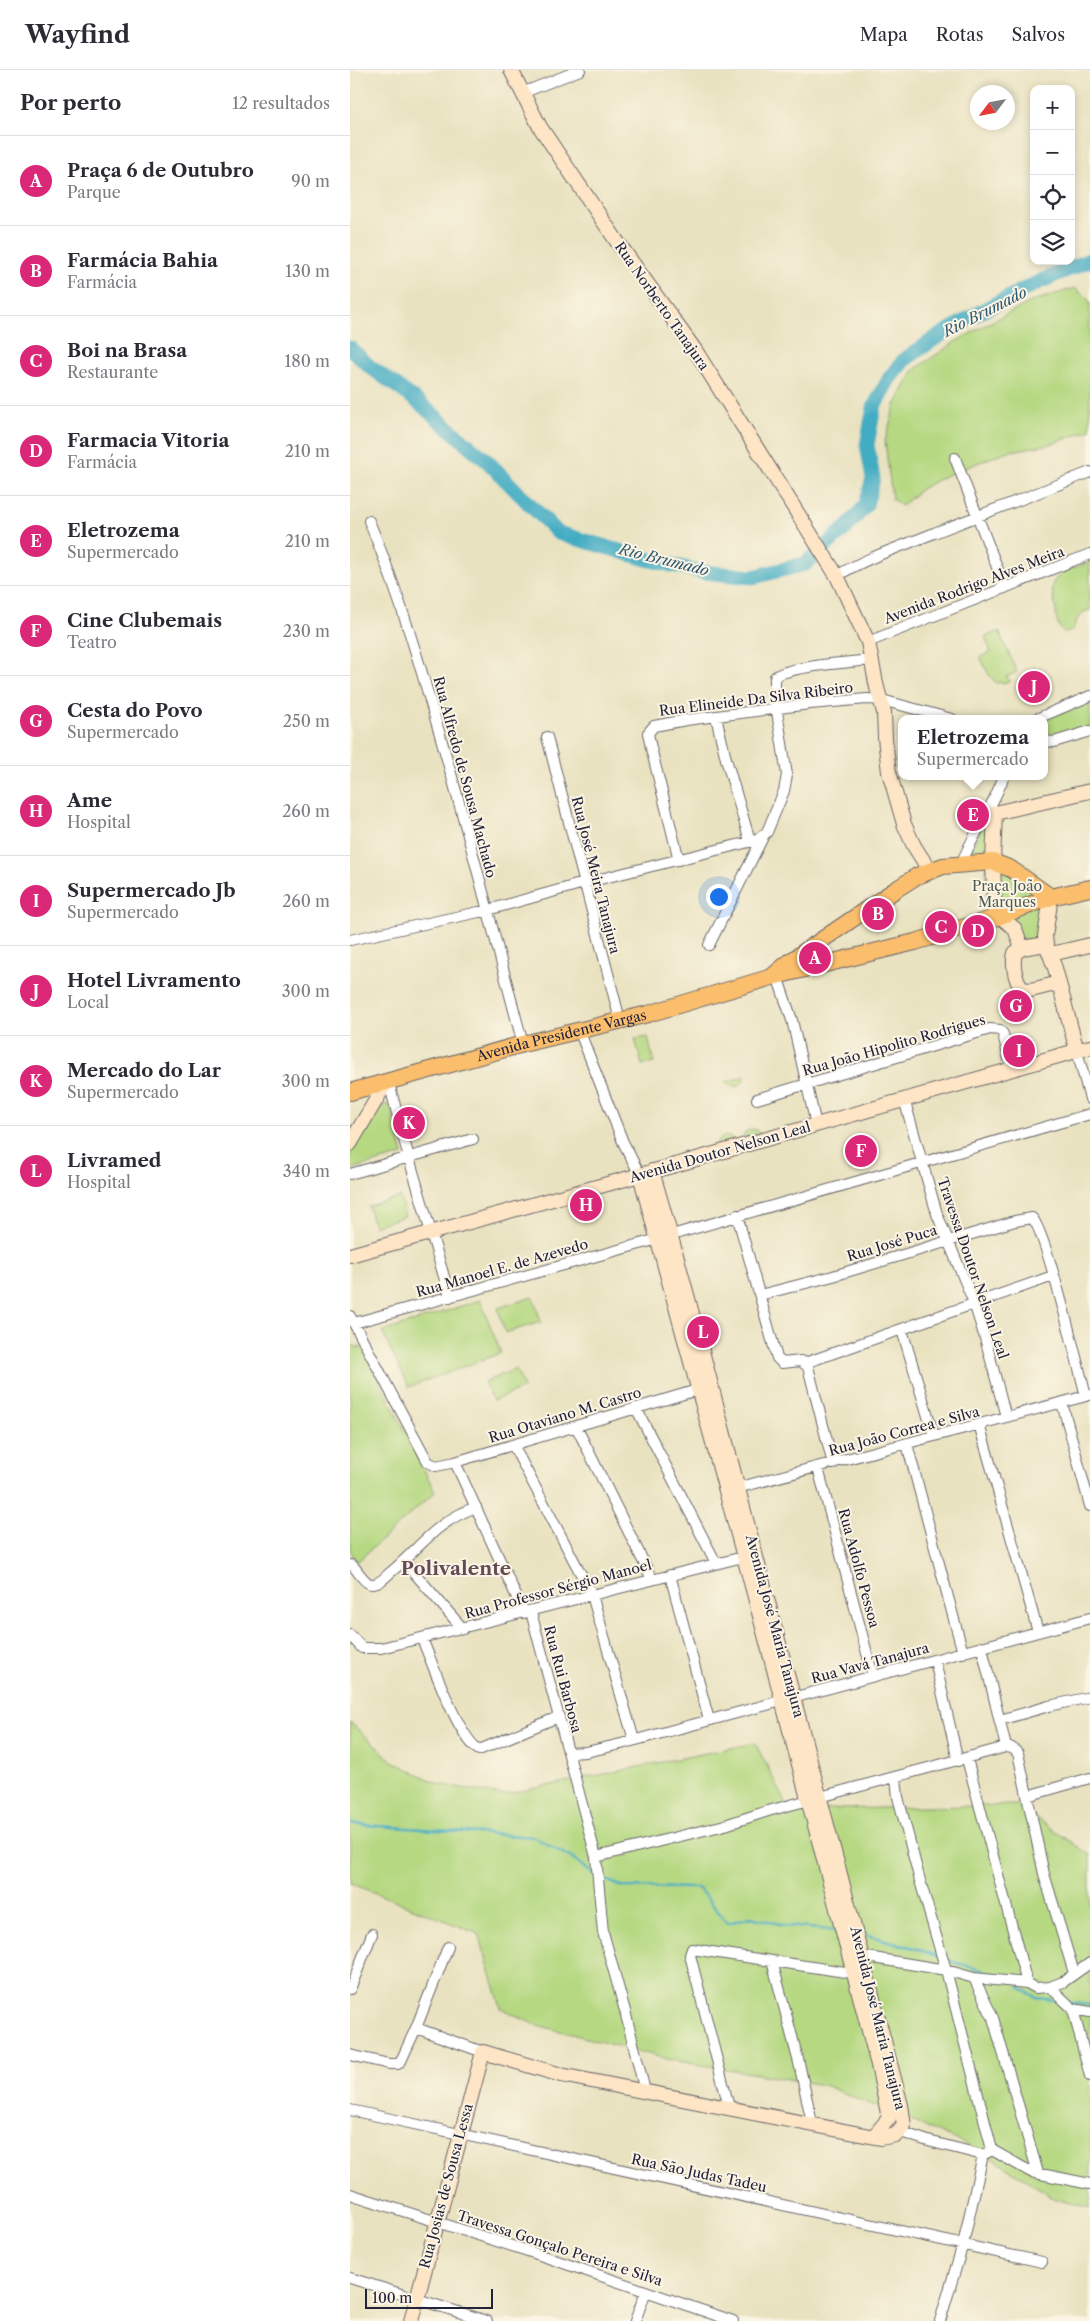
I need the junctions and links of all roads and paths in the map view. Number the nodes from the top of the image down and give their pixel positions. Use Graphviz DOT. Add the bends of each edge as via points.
graph roads {
  1 [pos="511,70"];
  2 [pos="580,70"];
  3 [pos="522,93"];
  4 [pos="955,458"];
  5 [pos="1090,472"];
  6 [pos="978,516"];
  7 [pos="369,521"];
  8 [pos="1090,554"];
  9 [pos="836,576"];
  10 [pos="1005,588"];
  11 [pos="868,642"];
  12 [pos="873,660"];
  13 [pos="1090,696"];
  14 [pos="882,700"];
  15 [pos="777,710"];
  16 [pos="937,715"];
  17 [pos="1042,715"];
  18 [pos="716,717"];
  19 [pos="1090,731"];
  20 [pos="547,737"];
  21 [pos="1048,741"];
  22 [pos="1003,780"];
  23 [pos="1090,791"];
  24 [pos="994,809"];
  25 [pos="762,837"];
  26 [pos="750,841"];
  27 [pos="679,860"];
  28 [pos="993,862"];
  29 [pos="961,864"];
  30 [pos="930,871"];
  31 [pos="584,883"];
  32 [pos="1090,888"];
  33 [pos="1051,897"];
  34 [pos="488,910"];
  35 [pos="997,917"];
  36 [pos="825,939"];
  37 [pos="350,940"];
  38 [pos="1090,945"];
  39 [pos="709,946"];
  40 [pos="1022,948"];
  41 [pos="1048,949"];
  42 [pos="836,962"];
  43 [pos="775,975"];
  44 [pos="1059,983"];
  45 [pos="620,1020"];
  46 [pos="579,1030"];
  47 [pos="523,1044"];
  48 [pos="1083,1049"];
  49 [pos="1011,1068"];
  50 [pos="388,1083"];
  51 [pos="807,1085"];
  52 [pos="350,1092"];
  53 [pos="757,1099"];
  54 [pos="904,1099"];
  55 [pos="1090,1100"];
  56 [pos="1090,1114"];
  57 [pos="816,1125"];
  58 [pos="473,1139"];
  59 [pos="350,1144"];
  60 [pos="408,1158"];
  61 [pos="923,1161"];
  62 [pos="646,1173"];
  63 [pos="350,1174"];
  64 [pos="737,1215"];
  65 [pos="430,1231"];
  66 [pos="665,1237"];
  67 [pos="947,1241"];
  68 [pos="350,1254"];
  69 [pos="1053,1276"];
  70 [pos="760,1295"];
  71 [pos="450,1297"];
  72 [pos="974,1303"];
  73 [pos="352,1320"];
  74 [pos="902,1330"];
  75 [pos="805,1364"];
  76 [pos="705,1388"];
  77 [pos="1088,1396"];
  78 [pos="1062,1403"];
  79 [pos="636,1408"];
  80 [pos="1006,1418"];
  81 [pos="979,1424"];
  82 [pos="576,1426"];
  83 [pos="934,1436"];
  84 [pos="907,1444"];
  85 [pos="513,1445"];
  86 [pos="455,1462"];
  87 [pos="834,1464"];
  88 [pos="818,1468"];
  89 [pos="731,1490"];
  90 [pos="1090,1506"];
  91 [pos="476,1507"];
  92 [pos="750,1555"];
  93 [pos="404,1561"];
  94 [pos="716,1563"];
  95 [pos="350,1565"];
  96 [pos="670,1575"];
  97 [pos="652,1579"];
  98 [pos="592,1595"];
  99 [pos="527,1612"];
  100 [pos="1090,1618"];
  101 [pos="463,1628"];
  102 [pos="1038,1632"];
  103 [pos="350,1635"];
  104 [pos="422,1639"];
  105 [pos="982,1648"];
  106 [pos="963,1653"];
  107 [pos="935,1660"];
  108 [pos="873,1676"];
  109 [pos="1090,1697"];
  110 [pos="788,1699"];
  111 [pos="558,1717"];
  112 [pos="709,1720"];
  113 [pos="1000,1720"];
  114 [pos="634,1740"];
  115 [pos="1006,1747"];
  116 [pos="569,1753"];
  117 [pos="963,1760"];
  118 [pos="896,1778"];
  119 [pos="1090,1778"];
  120 [pos="1027,1796"];
  121 [pos="814,1800"];
  122 [pos="820,1822"];
  123 [pos="596,1857"];
  124 [pos="372,1934"];
  125 [pos="448,1947"];
  126 [pos="861,1956"];
  127 [pos="772,1961"];
  128 [pos="1090,1963"];
  129 [pos="946,1970"];
  130 [pos="852,1972"];
  131 [pos="1074,1973"];
  132 [pos="974,1978"];
  133 [pos="1027,1983"];
  134 [pos="1050,1987"];
  135 [pos="350,1989"];
  136 [pos="1073,2009"];
  137 [pos="1090,2012"];
  138 [pos="416,2028"];
  139 [pos="483,2052"];
  140 [pos="350,2055"];
  141 [pos="884,2063"];
  142 [pos="1090,2076"];
  143 [pos="645,2092"];
  144 [pos="729,2107"];
  145 [pos="350,2110"];
  146 [pos="812,2123"];
  147 [pos="901,2132"];
  148 [pos="459,2135"];
  149 [pos="874,2136"];
  150 [pos="988,2152"];
  151 [pos="1038,2173"];
  152 [pos="1090,2184"];
  153 [pos="350,2194"];
  154 [pos="437,2222"];
  155 [pos="963,2244"];
  156 [pos="1042,2262"];
  157 [pos="350,2278"];
  158 [pos="646,2291"];
  159 [pos="417,2299"];
  160 [pos="411,2321"];
  161 [pos="487,2321"];
  162 [pos="635,2321"];
  163 [pos="733,2321"];
  164 [pos="940,2321"];
  1 -- 3 [label="street, Rua Norberto Tanajura"];
  2 -- 3 [label="street"];
  3 -- 9 [label="street, Rua Norberto Tanajura" via="570,174 695,350"];
  4 -- 6 [label="street"];
  5 -- 6 [label="street"];
  6 -- 9 [label="street" via="890,548"];
  6 -- 10 [label="street"];
  7 -- 34 [label="street, Rua Alfredo de Sousa Machado" via="416,650"];
  8 -- 10 [label="street, Avenida Rodrigo Alves Meira"];
  9 -- 11 [label="street, Rua Norberto Tanajura"];
  10 -- 11 [label="street, Avenida Rodrigo Alves Meira"];
  11 -- 12 [label="street, Rua Norberto Tanajura"];
  12 -- 14 [label="street, Rua Norberto Tanajura"];
  12 -- 15 [label="street" via="777,674 773,680"];
  13 -- 17 [label="street"];
  14 -- 15 [label="street, Rua Elineide Da Silva Ribeiro" via="844,701"];
  14 -- 16 [label="street, Rua Elineide Da Silva Ribeiro"];
  14 -- 30 [label="street, Rua Norberto Tanajura" via="889,772 904,824"];
  15 -- 18 [label="street, Rua Elineide Da Silva Ribeiro"];
  15 -- 25 [label="street" via="787,775 784,791"];
  18 -- 26 [label="street"];
  18 -- 27 [label="street, Rua Elineide Da Silva Ribeiro" via="654,726 648,733"];
  19 -- 21 [label="street"];
  20 -- 31 [label="street, Rua José Meira Tanajura"];
  22 -- 24 [label="street"];
  23 -- 24 [label="street"];
  24 -- 28 [label="street"];
  24 -- 29 [label="street" via="970,841"];
  25 -- 26 [label="street"];
  25 -- 39 [label="street"];
  26 -- 27 [label="street"];
  27 -- 31 [label="street"];
  28 -- 29 [label="main road"];
  28 -- 33 [label="main road" via="1011,869"];
  28 -- 35 [label="street"];
  29 -- 30 [label="main road"];
  30 -- 36 [label="main road" via="894,890"];
  31 -- 34 [label="street"];
  31 -- 45 [label="street, Rua José Meira Tanajura"];
  32 -- 33 [label="main road"];
  33 -- 35 [label="main road"];
  33 -- 41 [label="street" via="1045,936"];
  34 -- 37 [label="street"];
  34 -- 47 [label="street, Rua Alfredo de Sousa Machado"];
  35 -- 40 [label="street" via="1015,929"];
  35 -- 42 [label="main road"];
  36 -- 42 [label="main road"];
  36 -- 43 [label="main road"];
  38 -- 41 [label="street"];
  40 -- 41 [label="street"];
  40 -- 44 [label="street" via="1014,957 1021,987 1028,990"];
  41 -- 44 [label="street"];
  42 -- 43 [label="main road"];
  43 -- 45 [label="main road, Avenida Presidente Vargas" via="692,1002"];
  43 -- 51 [label="street" via="783,989"];
  44 -- 48 [label="street"];
  45 -- 46 [label="main road, Avenida Presidente Vargas"];
  46 -- 47 [label="main road, Avenida Presidente Vargas"];
  46 -- 62 [label="street" via="623,1142"];
  47 -- 50 [label="main road, Avenida Presidente Vargas"];
  48 -- 49 [label="street, Avenida Doutor Nelson Leal"];
  48 -- 55 [label="street"];
  49 -- 51 [label="street, Rua João Hipolito Rodrigues" via="1003,1034 1000,1030 990,1030"];
  49 -- 54 [label="street, Avenida Doutor Nelson Leal"];
  50 -- 52 [label="main road, Avenida Presidente Vargas"];
  50 -- 59 [label="street"];
  50 -- 60 [label="street"];
  51 -- 53 [label="street, Rua João Hipolito Rodrigues"];
  51 -- 57 [label="street"];
  54 -- 57 [label="street, Avenida Doutor Nelson Leal"];
  54 -- 61 [label="street, Travessa Doutor Nelson Leal"];
  56 -- 61 [label="street, Rua Manoel E. de Azevedo"];
  57 -- 62 [label="street, Avenida Doutor Nelson Leal"];
  58 -- 60 [label="street"];
  60 -- 63 [label="street"];
  60 -- 65 [label="street"];
  61 -- 64 [label="street, Rua Manoel E. de Azevedo"];
  61 -- 67 [label="street, Travessa Doutor Nelson Leal"];
  62 -- 65 [label="street, Avenida Doutor Nelson Leal"];
  62 -- 66 [label="street, Avenida José Maria Tanajura"];
  64 -- 66 [label="street, Rua Manoel E. de Azevedo"];
  64 -- 70 [label="street"];
  65 -- 68 [label="street, Avenida Doutor Nelson Leal"];
  65 -- 71 [label="street"];
  66 -- 71 [label="street, Rua Manoel E. de Azevedo"];
  66 -- 76 [label="street, Avenida José Maria Tanajura"];
  67 -- 69 [label="street, Rua José Puca" via="1015,1220 1032,1218 1040,1230"];
  67 -- 70 [label="street, Rua José Puca"];
  67 -- 72 [label="street, Travessa Doutor Nelson Leal"];
  69 -- 72 [label="street"];
  69 -- 77 [label="street"];
  70 -- 75 [label="street" via="780,1362 801,1361"];
  71 -- 73 [label="street, Rua Manoel E. de Azevedo"];
  72 -- 74 [label="street"];
  72 -- 80 [label="street, Travessa Doutor Nelson Leal"];
  73 -- 86 [label="street, Rua Otaviano M. Castro" via="428,1462 436,1466"];
  74 -- 75 [label="street"];
  74 -- 83 [label="street"];
  75 -- 87 [label="street"];
  76 -- 79 [label="street, Rua Otaviano M. Castro"];
  76 -- 89 [label="street, Avenida José Maria Tanajura"];
  77 -- 78 [label="street, Rua João Correa e Silva"];
  78 -- 80 [label="street, Rua João Correa e Silva"];
  78 -- 90 [label="street"];
  79 -- 82 [label="street, Rua Otaviano M. Castro"];
  79 -- 94 [label="street"];
  80 -- 81 [label="street, Rua João Correa e Silva"];
  81 -- 83 [label="street, Rua João Correa e Silva"];
  81 -- 102 [label="street"];
  82 -- 85 [label="street, Rua Otaviano M. Castro"];
  82 -- 97 [label="street"];
  83 -- 84 [label="street, Rua João Correa e Silva"];
  84 -- 87 [label="street, Rua João Correa e Silva"];
  84 -- 106 [label="street"];
  85 -- 86 [label="street, Rua Otaviano M. Castro"];
  85 -- 98 [label="street"];
  86 -- 91 [label="street, Rua Rui Barbosa"];
  87 -- 88 [label="street, Rua João Correa e Silva"];
  88 -- 89 [label="street, Rua João Correa e Silva"];
  88 -- 108 [label="street, Rua Adolfo Pessoa"];
  89 -- 92 [label="street, Avenida José Maria Tanajura"];
  91 -- 93 [label="street" via="442,1523"];
  91 -- 99 [label="street, Rua Rui Barbosa"];
  92 -- 94 [label="street, Rua Professor Sérgio Manoel"];
  92 -- 110 [label="street, Avenida José Maria Tanajura"];
  93 -- 95 [label="street" via="374,1584 367,1582"];
  93 -- 101 [label="street"];
  94 -- 96 [label="street, Rua Professor Sérgio Manoel"];
  96 -- 97 [label="street, Rua Professor Sérgio Manoel"];
  96 -- 112 [label="street"];
  97 -- 98 [label="street, Rua Professor Sérgio Manoel"];
  98 -- 99 [label="street, Rua Professor Sérgio Manoel"];
  98 -- 114 [label="street"];
  99 -- 101 [label="street, Rua Professor Sérgio Manoel"];
  99 -- 111 [label="street, Rua Rui Barbosa"];
  100 -- 102 [label="street, Rua Vavá Tanajura"];
  101 -- 104 [label="street, Rua Professor Sérgio Manoel"];
  102 -- 105 [label="street, Rua Vavá Tanajura"];
  103 -- 104 [label="street, Rua Professor Sérgio Manoel" via="366,1649"];
  104 -- 111 [label="street" via="460,1726 471,1745 479,1750"];
  105 -- 106 [label="street, Rua Vavá Tanajura"];
  105 -- 113 [label="street"];
  106 -- 107 [label="street, Rua Vavá Tanajura"];
  107 -- 108 [label="street, Rua Vavá Tanajura"];
  107 -- 117 [label="street"];
  108 -- 110 [label="street, Rua Vavá Tanajura"];
  109 -- 113 [label="street"];
  110 -- 112 [label="street, Rua Vavá Tanajura"];
  110 -- 121 [label="street, Avenida José Maria Tanajura"];
  111 -- 116 [label="street, Rua Rui Barbosa"];
  112 -- 114 [label="street, Rua Vavá Tanajura"];
  113 -- 115 [label="street"];
  114 -- 116 [label="street, Rua Vavá Tanajura"];
  115 -- 117 [label="street"];
  115 -- 120 [label="street" via="1018,1753"];
  116 -- 123 [label="street, Rua Rui Barbosa"];
  117 -- 118 [label="street"];
  117 -- 133 [label="street"];
  118 -- 121 [label="street"];
  118 -- 129 [label="street" via="898,1797"];
  119 -- 120 [label="street"];
  120 -- 131 [label="street" via="1044,1874"];
  121 -- 122 [label="street, Avenida José Maria Tanajura"];
  121 -- 123 [label="street"];
  122 -- 126 [label="street, Avenida José Maria Tanajura"];
  122 -- 130 [label="street, Avenida José Maria Tanajura"];
  123 -- 143 [label="street, Rua Rui Barbosa" via="603,1932"];
  124 -- 135 [label="street"];
  125 -- 138 [label="street"];
  126 -- 129 [label="street"];
  126 -- 141 [label="street, Avenida José Maria Tanajura"];
  127 -- 130 [label="street"];
  127 -- 144 [label="street" via="692,1949 690,1955"];
  127 -- 146 [label="street"];
  128 -- 131 [label="street"];
  129 -- 132 [label="street"];
  129 -- 150 [label="street"];
  130 -- 141 [label="street, Avenida José Maria Tanajura"];
  131 -- 134 [label="street"];
  132 -- 133 [label="street"];
  132 -- 151 [label="street" via="993,2018"];
  133 -- 134 [label="street" via="1036,1988"];
  134 -- 136 [label="street"];
  136 -- 137 [label="street"];
  136 -- 142 [label="street"];
  138 -- 139 [label="street"];
  138 -- 140 [label="street" via="398,2064"];
  139 -- 143 [label="street" via="561,2075"];
  139 -- 148 [label="street, Rua Josias de Sousa Lessa"];
  141 -- 147 [label="street, Avenida José Maria Tanajura" via="904,2121"];
  141 -- 149 [label="street, Avenida José Maria Tanajura" via="888,2118"];
  143 -- 144 [label="street"];
  144 -- 146 [label="street"];
  145 -- 148 [label="street, Rua São Judas Tadeu"];
  146 -- 149 [label="street"];
  147 -- 149 [label="street" via="885,2138"];
  147 -- 150 [label="street" via="928,2141"];
  148 -- 154 [label="street, Rua Josias de Sousa Lessa"];
  148 -- 155 [label="street, Rua São Judas Tadeu"];
  150 -- 151 [label="street"];
  150 -- 155 [label="street"];
  151 -- 152 [label="street"];
  153 -- 154 [label="street, Travessa Gonçalo Pereira e Silva"];
  154 -- 158 [label="street, Travessa Gonçalo Pereira e Silva"];
  154 -- 159 [label="street, Rua Josias de Sousa Lessa"];
  155 -- 156 [label="street, Rua São Judas Tadeu"];
  155 -- 164 [label="street"];
  157 -- 159 [label="street"];
  158 -- 162 [label="street"];
  158 -- 163 [label="street, Travessa Gonçalo Pereira e Silva"];
  159 -- 160 [label="street, Rua Josias de Sousa Lessa"];
  159 -- 161 [label="street"];
}
